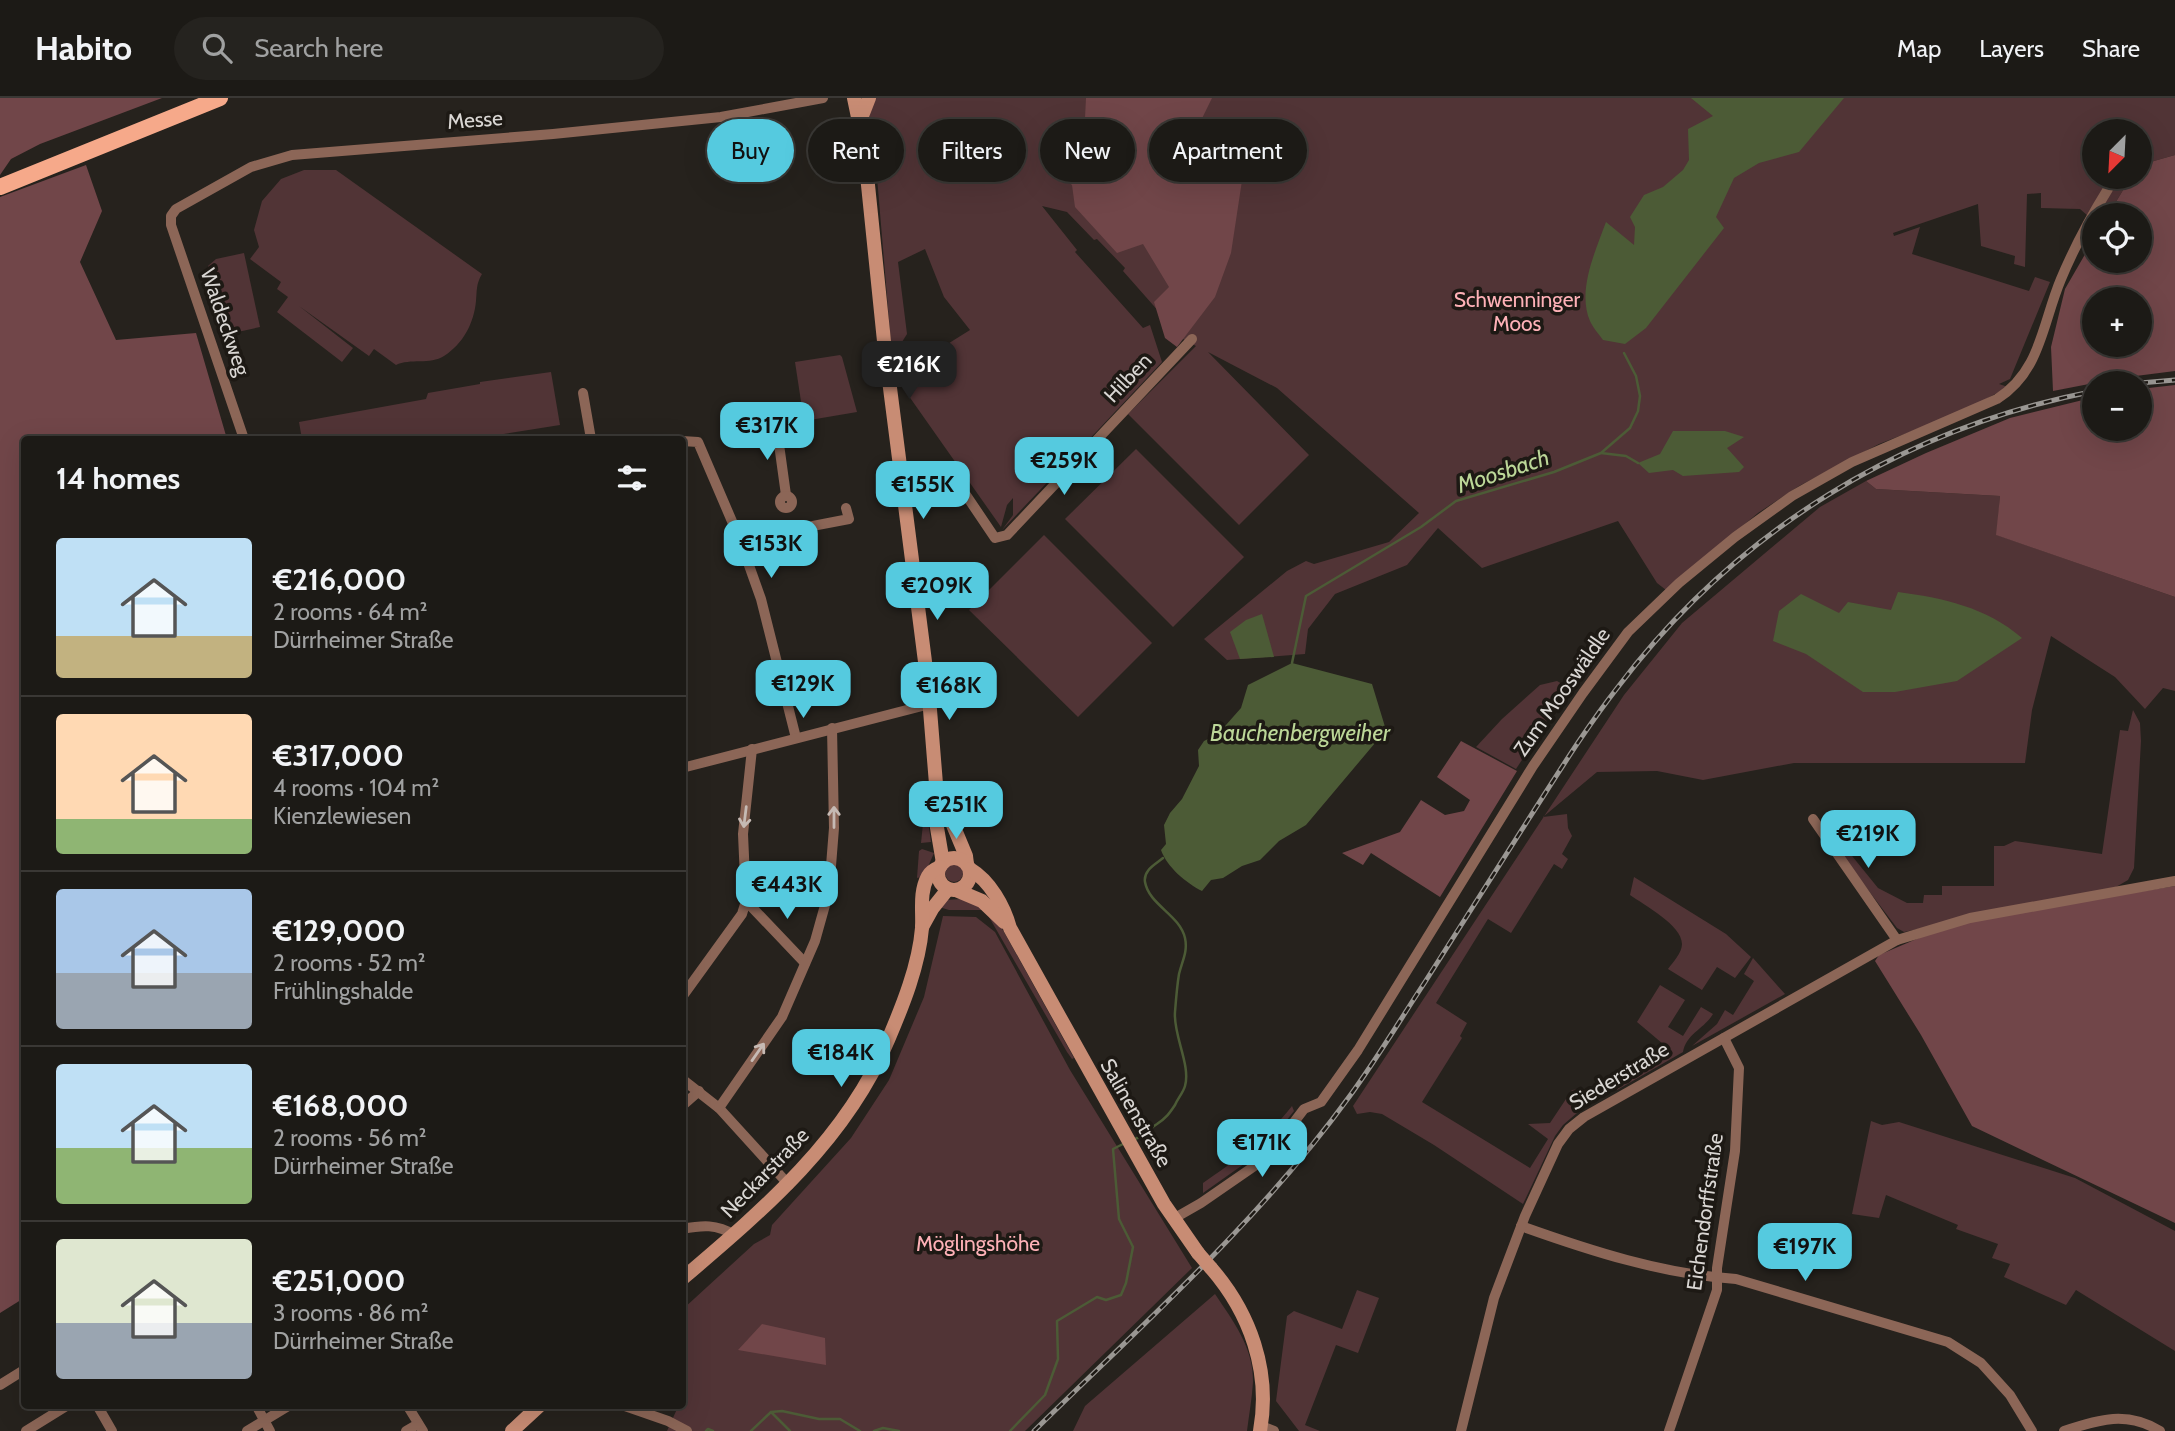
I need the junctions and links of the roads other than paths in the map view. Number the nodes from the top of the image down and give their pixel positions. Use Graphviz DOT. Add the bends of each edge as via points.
graph roads {
  1 [pos="220,98"];
  2 [pos="823,98"];
  3 [pos="854,98"];
  4 [pos="869,98"];
  5 [pos="802,101"];
  6 [pos="859,119"];
  7 [pos="861,119"];
  8 [pos="868,182"];
  9 [pos="6,185"];
  10 [pos="2108,189"];
  11 [pos="172,216"];
  12 [pos="1192,339"];
  13 [pos="583,393"];
  14 [pos="777,430"];
  15 [pos="243,436"];
  16 [pos="590,436"];
  17 [pos="686,441"];
  18 [pos="786,495"];
  19 [pos="903,501"];
  20 [pos="846,508"];
  21 [pos="740,540"];
  22 [pos="930,704"];
  23 [pos="832,728"];
  24 [pos="796,738"];
  25 [pos="752,749"];
  26 [pos="686,767"];
  27 [pos="936,784"];
  28 [pos="1813,818"];
  29 [pos="942,865"];
  30 [pos="968,867"];
  31 [pos="2175,881"];
  32 [pos="952,889"];
  33 [pos="746,901"];
  34 [pos="1010,928"];
  35 [pos="922,929"];
  36 [pos="1898,940"];
  37 [pos="805,963"];
  38 [pos="686,991"];
  39 [pos="1724,1038"];
  40 [pos="686,1082"];
  41 [pos="699,1091"];
  42 [pos="686,1102"];
  43 [pos="719,1108"];
  44 [pos="789,1185"];
  45 [pos="1173,1219"];
  46 [pos="1521,1226"];
  47 [pos="686,1228"];
  48 [pos="735,1235"];
  49 [pos="686,1276"];
  50 [pos="1718,1278"];
  51 [pos="21,1372"];
  52 [pos="0,1385"];
  53 [pos="62,1409"];
  54 [pos="99,1409"];
  55 [pos="258,1409"];
  56 [pos="284,1409"];
  57 [pos="410,1409"];
  58 [pos="536,1409"];
  59 [pos="634,1409"];
  60 [pos="264,1421"];
  61 [pos="421,1427"];
  62 [pos="1265,1429"];
  63 [pos="26,1431"];
  64 [pos="112,1431"];
  65 [pos="247,1431"];
  66 [pos="270,1431"];
  67 [pos="406,1431"];
  68 [pos="512,1431"];
  69 [pos="687,1431"];
  70 [pos="1461,1431"];
  71 [pos="1669,1431"];
  72 [pos="2032,1431"];
  73 [pos="2064,1431"];
  74 [pos="2160,1431"];
  1 -- 9 [label="main road"];
  2 -- 5 [label="street, Messe"];
  3 -- 6 [label="main road"];
  4 -- 7 [label="main road"];
  5 -- 11 [label="street, Messe" via="721,117 292,155 250,167 176,209"];
  8 -- 19 [label="main road"];
  10 -- 45 [label="street, Zum Mooswäldle" via="2060,281 2025,375 1997,400 1852,462 1791,496 1679,583 1628,632 1533,766 1359,1050 1321,1102 1304,1109 1256,1165"];
  11 -- 15 [label="street, Waldeckweg"];
  12 -- 19 [label="street, Hilben" via="1007,535 995,538 966,495"];
  13 -- 16 [label="street"];
  14 -- 18 [label="street"];
  17 -- 21 [label="street" via="698,442"];
  19 -- 22 [label="main road"];
  20 -- 21 [label="street" via="849,519"];
  21 -- 24 [label="street" via="761,599"];
  22 -- 23 [label="street"];
  22 -- 27 [label="main road"];
  23 -- 24 [label="street"];
  37 -- 23 [label="street, one-way" via="829,891 834,828"];
  24 -- 25 [label="street"];
  25 -- 26 [label="street"];
  25 -- 33 [label="street, one-way" via="743,834"];
  27 -- 29 [label="main road" via="933,804"];
  27 -- 30 [label="main road"];
  28 -- 36 [label="street"];
  29 -- 30 [label="main road" via="956,858"];
  29 -- 32 [label="main road" via="939,879"];
  29 -- 35 [label="main road, Neckarstraße" via="925,883"];
  30 -- 32 [label="main road" via="967,883"];
  30 -- 34 [label="main road, Salinenstraße" via="989,887"];
  31 -- 36 [label="street, Siederstraße" via="1970,918"];
  32 -- 34 [label="main road, Salinenstraße" via="982,901"];
  32 -- 35 [label="main road, Neckarstraße" via="932,909"];
  33 -- 37 [label="street"];
  33 -- 38 [label="street" via="742,914"];
  34 -- 45 [label="main road, Salinenstraße"];
  35 -- 44 [label="main road, Neckarstraße" via="910,980 876,1065 839,1125"];
  36 -- 39 [label="street, Siederstraße"];
  43 -- 37 [label="street, one-way" via="782,1017"];
  39 -- 46 [label="street, Siederstraße" via="1569,1129"];
  39 -- 50 [label="street, Eichendorffstraße" via="1740,1068 1735,1151"];
  40 -- 41 [label="street"];
  41 -- 42 [label="street"];
  41 -- 43 [label="street"];
  43 -- 44 [label="street"];
  44 -- 48 [label="main road, Neckarstraße"];
  45 -- 62 [label="main road, Salinenstraße, bridge" via="1232,1293 1252,1335 1263,1382"];
  46 -- 50 [label="street" via="1595,1252"];
  46 -- 70 [label="street, Siederstraße" via="1488,1319"];
  47 -- 48 [label="street" via="707,1225"];
  48 -- 49 [label="main road, Neckarstraße"];
  50 -- 71 [label="street, Eichendorffstraße"];
  50 -- 72 [label="street" via="1736,1279 1948,1342 1981,1363 2010,1395"];
  51 -- 52 [label="street"];
  53 -- 63 [label="street"];
  54 -- 64 [label="street"];
  55 -- 60 [label="street"];
  56 -- 60 [label="street"];
  57 -- 61 [label="street"];
  58 -- 68 [label="main road"];
  59 -- 69 [label="street"];
  60 -- 65 [label="street"];
  60 -- 66 [label="street"];
  61 -- 67 [label="street"];
  73 -- 74 [label="street" via="2122,1417 2144,1421"];
}
